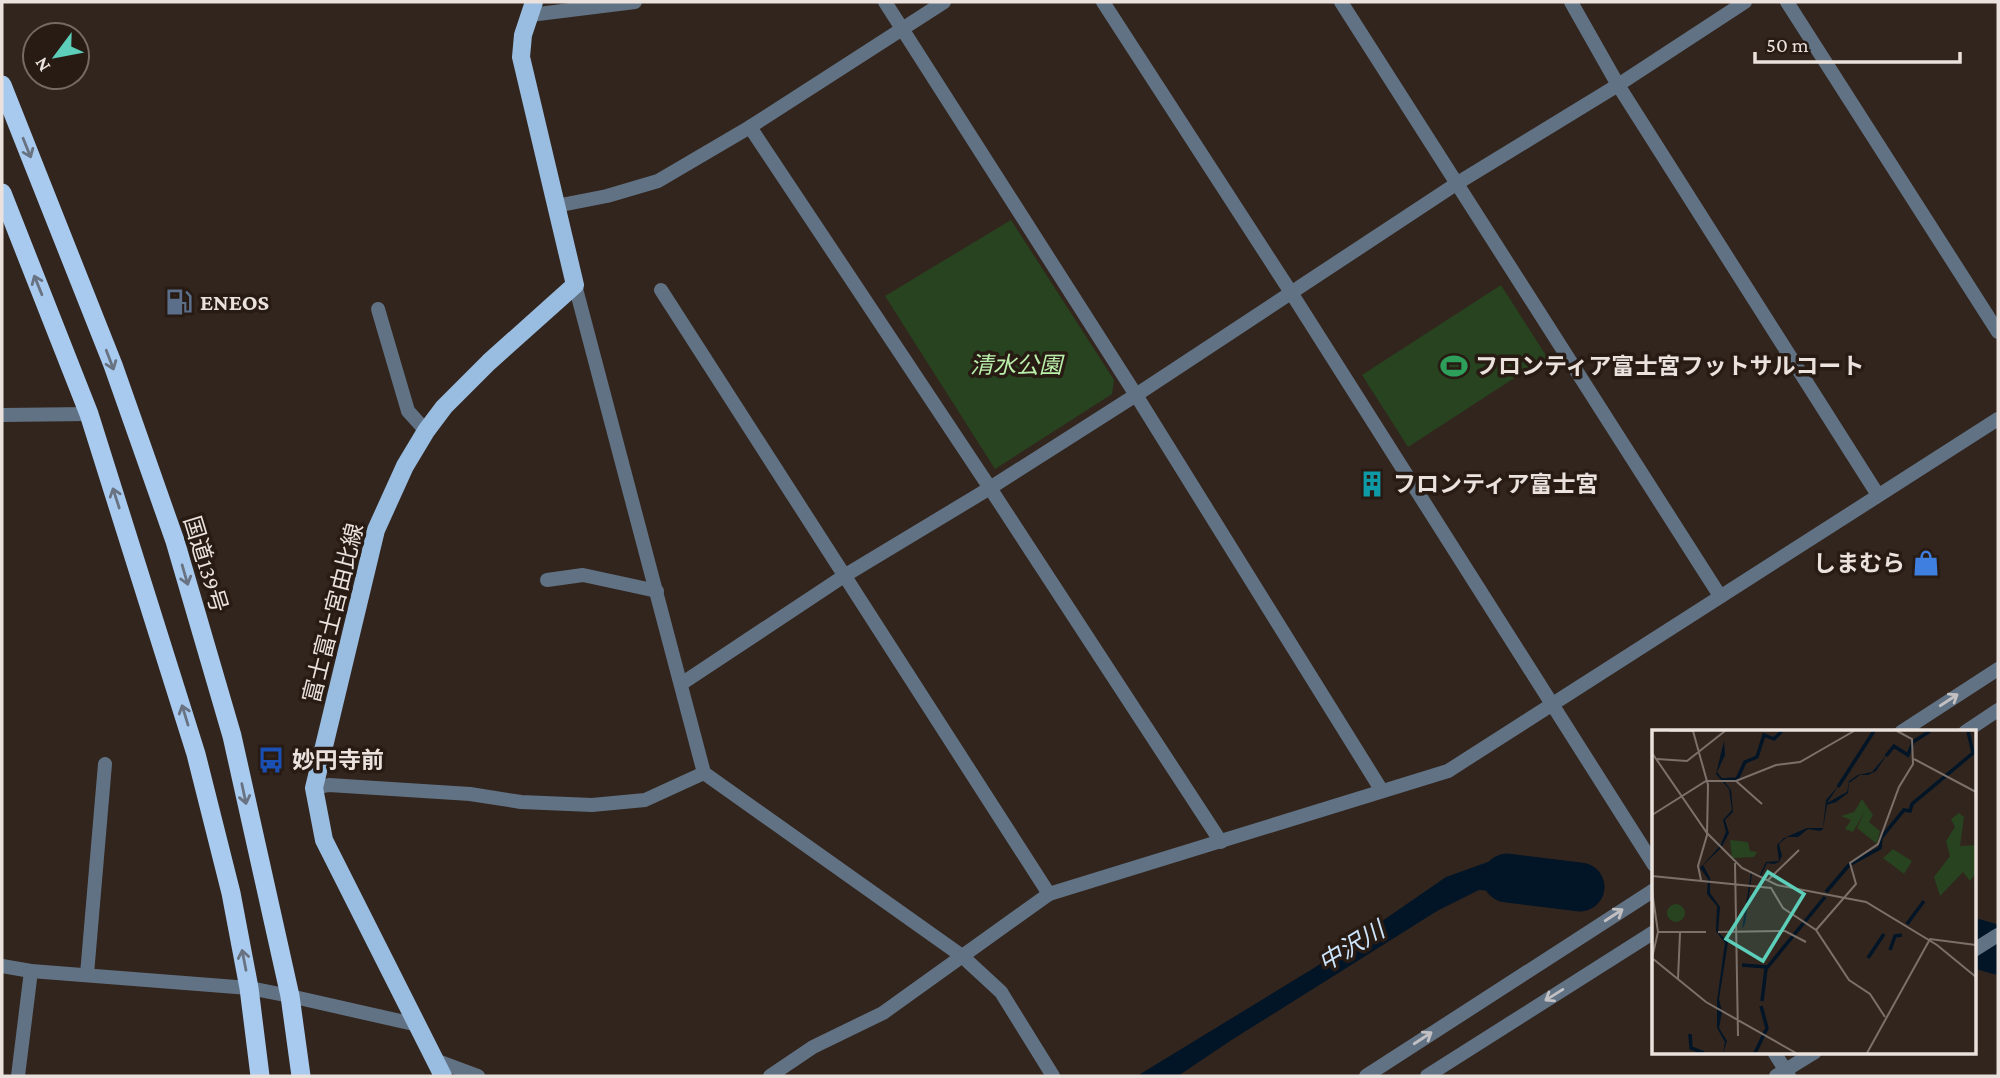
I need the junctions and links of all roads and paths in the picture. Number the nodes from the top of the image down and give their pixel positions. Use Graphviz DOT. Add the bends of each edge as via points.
graph roads {
  1 [pos="635,2"];
  2 [pos="885,2"];
  3 [pos="944,2"];
  4 [pos="1103,2"];
  5 [pos="1341,2"];
  6 [pos="1571,2"];
  7 [pos="1745,2"];
  8 [pos="1787,2"];
  9 [pos="532,9"];
  10 [pos="903,29"];
  11 [pos="2,85"];
  12 [pos="1618,85"];
  13 [pos="750,127"];
  14 [pos="1456,184"];
  15 [pos="2,193"];
  16 [pos="556,206"];
  17 [pos="575,285"];
  18 [pos="661,290"];
  19 [pos="1292,294"];
  20 [pos="378,309"];
  21 [pos="1998,332"];
  22 [pos="1136,395"];
  23 [pos="89,414"];
  24 [pos="2,415"];
  25 [pos="1998,419"];
  26 [pos="426,431"];
  27 [pos="990,488"];
  28 [pos="1878,495"];
  29 [pos="844,576"];
  30 [pos="547,580"];
  31 [pos="657,591"];
  32 [pos="1720,596"];
  33 [pos="1998,669"];
  34 [pos="681,684"];
  35 [pos="1552,704"];
  36 [pos="1998,710"];
  37 [pos="1904,730"];
  38 [pos="1968,730"];
  39 [pos="105,764"];
  40 [pos="704,773"];
  41 [pos="314,788"];
  42 [pos="1382,791"];
  43 [pos="1221,842"];
  44 [pos="1652,861"];
  45 [pos="1652,891"];
  46 [pos="1049,894"];
  47 [pos="1652,933"];
  48 [pos="1998,935"];
  49 [pos="1976,949"];
  50 [pos="962,956"];
  51 [pos="2,966"];
  52 [pos="31,971"];
  53 [pos="87,974"];
  54 [pos="249,988"];
  55 [pos="290,996"];
  56 [pos="418,1026"];
  57 [pos="1775,1054"];
  58 [pos="1812,1054"];
  59 [pos="439,1068"];
  60 [pos="1784,1074"];
  61 [pos="18,1076"];
  62 [pos="260,1076"];
  63 [pos="301,1076"];
  64 [pos="478,1076"];
  65 [pos="769,1076"];
  66 [pos="1053,1076"];
  67 [pos="1366,1076"];
  68 [pos="1427,1076"];
  1 -- 9 [label="street"];
  2 -- 10 [label="street"];
  3 -- 10 [label="street"];
  4 -- 19 [label="street"];
  5 -- 14 [label="street"];
  6 -- 12 [label="street"];
  7 -- 12 [label="street"];
  8 -- 21 [label="street"];
  9 -- 16 [label="main road" via="520,57"];
  10 -- 13 [label="street"];
  10 -- 22 [label="street"];
  11 -- 55 [label="highway, 国道139号, one-way" via="113,365 175,541 232,736"];
  12 -- 14 [label="street"];
  12 -- 28 [label="street"];
  13 -- 16 [label="street" via="658,181"];
  13 -- 27 [label="street"];
  14 -- 19 [label="street"];
  14 -- 32 [label="street"];
  23 -- 15 [label="highway, one-way"];
  16 -- 17 [label="main road"];
  17 -- 26 [label="main road, 富士富士宮由比線" via="489,362"];
  17 -- 31 [label="street"];
  18 -- 29 [label="street"];
  19 -- 22 [label="street"];
  19 -- 35 [label="street"];
  20 -- 26 [label="street" via="408,411"];
  22 -- 27 [label="street"];
  22 -- 42 [label="street"];
  23 -- 24 [label="street"];
  54 -- 23 [label="highway, one-way" via="196,754"];
  25 -- 28 [label="street"];
  26 -- 41 [label="main road, 富士富士宮由比線" via="376,530"];
  27 -- 29 [label="street"];
  27 -- 43 [label="street"];
  28 -- 32 [label="street"];
  29 -- 34 [label="street"];
  29 -- 46 [label="street"];
  30 -- 31 [label="street" via="583,576"];
  31 -- 34 [label="street"];
  32 -- 35 [label="street"];
  37 -- 33 [label="street, one-way"];
  34 -- 40 [label="street"];
  35 -- 42 [label="street" via="1448,771"];
  35 -- 44 [label="street"];
  36 -- 38 [label="street"];
  39 -- 53 [label="street"];
  40 -- 41 [label="street" via="645,800 592,805 329,785"];
  40 -- 50 [label="street"];
  41 -- 56 [label="main road, 富士富士宮由比線" via="324,840"];
  42 -- 43 [label="street"];
  43 -- 46 [label="street"];
  67 -- 45 [label="street, one-way"];
  46 -- 50 [label="street"];
  47 -- 68 [label="street, one-way"];
  48 -- 49 [label="street"];
  50 -- 65 [label="street" via="883,1013 813,1047"];
  50 -- 66 [label="street" via="1002,992"];
  51 -- 52 [label="street"];
  52 -- 53 [label="street"];
  52 -- 61 [label="street"];
  53 -- 54 [label="street"];
  54 -- 55 [label="street"];
  54 -- 62 [label="highway"];
  55 -- 56 [label="street"];
  55 -- 63 [label="highway, 国道139号"];
  56 -- 59 [label="main road, 富士富士宮由比線"];
  57 -- 60 [label="street"];
  58 -- 60 [label="street"];
  59 -- 64 [label="street"];
}
